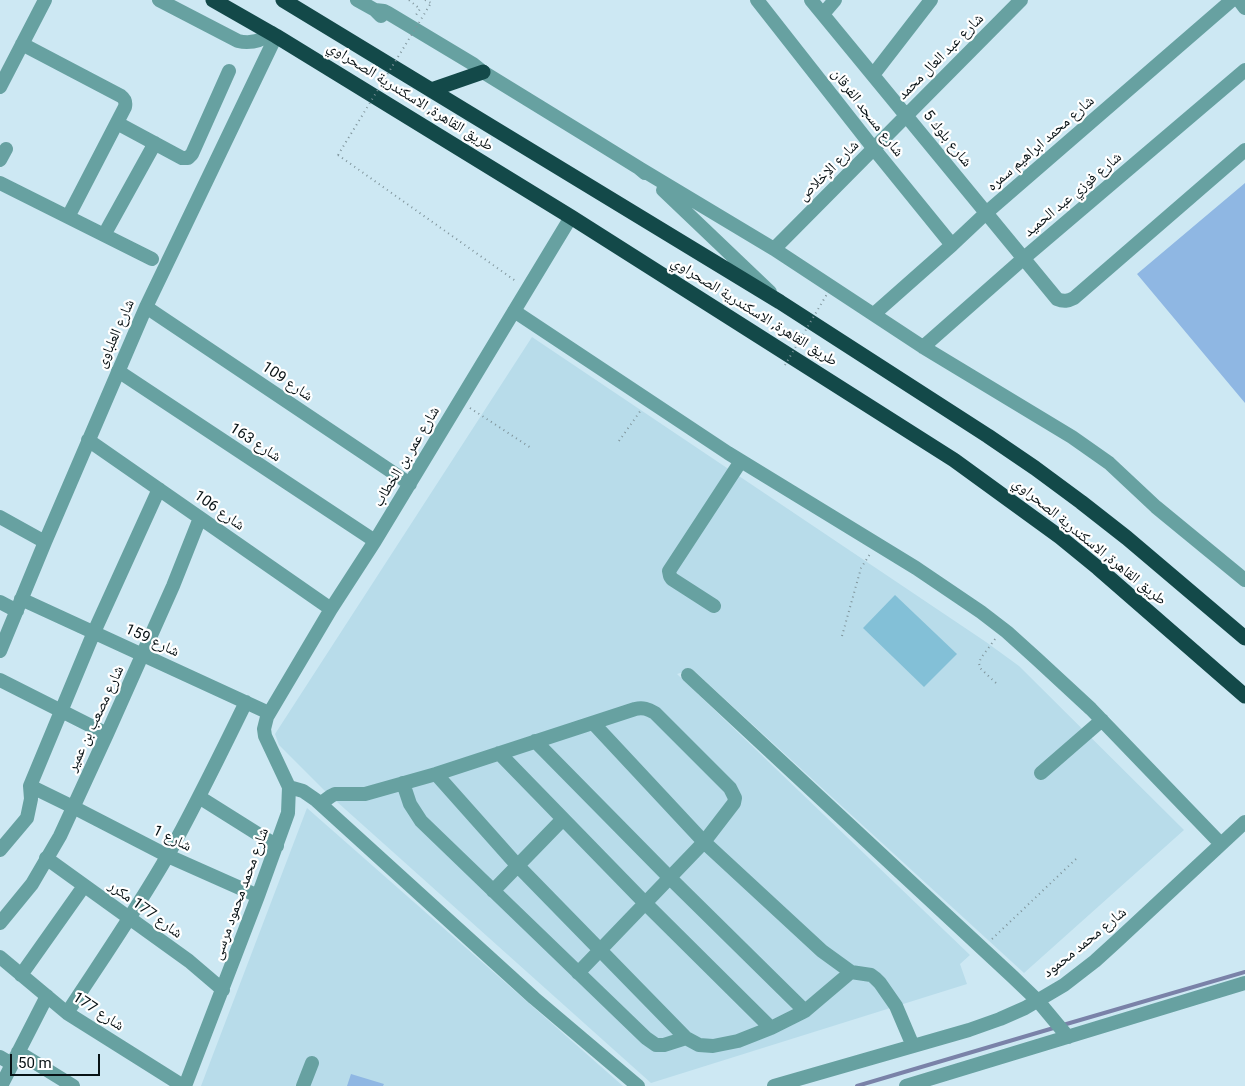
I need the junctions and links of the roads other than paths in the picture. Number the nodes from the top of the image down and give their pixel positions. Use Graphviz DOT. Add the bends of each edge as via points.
graph roads {
  1 [pos="45,0"];
  2 [pos="159,0"];
  3 [pos="213,0"];
  4 [pos="283,0"];
  5 [pos="357,0"];
  6 [pos="758,0"];
  7 [pos="811,0"];
  8 [pos="835,0"];
  9 [pos="931,0"];
  10 [pos="1021,0"];
  11 [pos="1232,0"];
  12 [pos="1240,0"];
  13 [pos="1245,8"];
  14 [pos="823,14"];
  15 [pos="274,35"];
  16 [pos="22,44"];
  17 [pos="1245,70"];
  18 [pos="229,71"];
  19 [pos="483,72"];
  20 [pos="873,75"];
  21 [pos="0,87"];
  22 [pos="431,90"];
  23 [pos="906,116"];
  24 [pos="117,123"];
  25 [pos="155,143"];
  26 [pos="874,149"];
  27 [pos="1245,150"];
  28 [pos="639,168"];
  29 [pos="0,183"];
  30 [pos="986,213"];
  31 [pos="68,217"];
  32 [pos="570,217"];
  33 [pos="104,235"];
  34 [pos="952,245"];
  35 [pos="774,249"];
  36 [pos="1024,258"];
  37 [pos="152,259"];
  38 [pos="780,302"];
  39 [pos="146,306"];
  40 [pos="514,311"];
  41 [pos="874,314"];
  42 [pos="923,347"];
  43 [pos="118,371"];
  44 [pos="88,440"];
  45 [pos="741,461"];
  46 [pos="410,484"];
  47 [pos="160,489"];
  48 [pos="0,517"];
  49 [pos="200,518"];
  50 [pos="45,542"];
  51 [pos="375,542"];
  52 [pos="1245,580"];
  53 [pos="0,602"];
  54 [pos="19,605"];
  55 [pos="714,606"];
  56 [pos="331,609"];
  57 [pos="94,632"];
  58 [pos="1245,638"];
  59 [pos="0,651"];
  60 [pos="143,655"];
  61 [pos="688,675"];
  62 [pos="0,680"];
  63 [pos="1245,696"];
  64 [pos="246,702"];
  65 [pos="61,711"];
  66 [pos="269,713"];
  67 [pos="1102,720"];
  68 [pos="593,723"];
  69 [pos="107,734"];
  70 [pos="534,741"];
  71 [pos="499,753"];
  72 [pos="1041,773"];
  73 [pos="436,774"];
  74 [pos="403,783"];
  75 [pos="30,786"];
  76 [pos="289,787"];
  77 [pos="199,797"];
  78 [pos="320,804"];
  79 [pos="73,807"];
  80 [pos="563,818"];
  81 [pos="1245,822"];
  82 [pos="704,842"];
  83 [pos="1221,844"];
  84 [pos="277,846"];
  85 [pos="0,850"];
  86 [pos="168,856"];
  87 [pos="46,858"];
  88 [pos="517,865"];
  89 [pos="670,878"];
  90 [pos="84,886"];
  91 [pos="493,890"];
  92 [pos="258,896"];
  93 [pos="645,903"];
  94 [pos="129,919"];
  95 [pos="0,922"];
  96 [pos="600,950"];
  97 [pos="2,964"];
  98 [pos="852,972"];
  99 [pos="578,973"];
  100 [pos="21,975"];
  101 [pos="1245,983"];
  102 [pos="223,990"];
  103 [pos="47,996"];
  104 [pos="1038,1001"];
  105 [pos="805,1011"];
  106 [pos="67,1013"];
  107 [pos="771,1028"];
  108 [pos="1068,1037"];
  109 [pos="686,1038"];
  110 [pos="913,1046"];
  111 [pos="0,1057"];
  112 [pos="15,1058"];
  113 [pos="312,1063"];
  114 [pos="69,1085"];
  115 [pos="1,1086"];
  116 [pos="184,1086"];
  117 [pos="304,1086"];
  118 [pos="638,1086"];
  119 [pos="774,1086"];
  120 [pos="906,1086"];
  1 -- 16 [label="street"];
  2 -- 15 [label="street" via="238,42 252,43"];
  3 -- 15 [label="highway, طريق القاهرة, الاسكندرية الصحراوي"];
  4 -- 22 [label="highway, طريق القاهرة, الاسكندرية الصحراوي"];
  5 -- 19 [label="street" via="470,70"];
  6 -- 26 [label="street, شارع مسجد الفرقان"];
  7 -- 14 [label="street, شارع بلوك 5"];
  8 -- 14 [label="street"];
  9 -- 20 [label="street"];
  10 -- 23 [label="street, شارع عبد العال محمد"];
  11 -- 30 [label="street, شارع محمد ابراهيم سمره"];
  12 -- 13 [label="street"];
  14 -- 20 [label="street, شارع بلوك 5"];
  15 -- 32 [label="highway, طريق القاهرة, الاسكندرية الصحراوي"];
  15 -- 39 [label="street, شارع العلباوى"];
  16 -- 21 [label="street"];
  16 -- 24 [label="street" via="123,98 126,107"];
  17 -- 36 [label="street, شارع فوزي عبد الحميد"];
  18 -- 25 [label="street" via="188,158"];
  19 -- 22 [label="highway"];
  19 -- 28 [label="street"];
  20 -- 23 [label="street, شارع بلوك 5"];
  22 -- 38 [label="highway, طريق القاهرة, الاسكندرية الصحراوي"];
  23 -- 26 [label="street, شارع الإخلاص"];
  23 -- 30 [label="street, شارع بلوك 5"];
  24 -- 25 [label="street"];
  24 -- 31 [label="street"];
  25 -- 33 [label="street"];
  26 -- 34 [label="street, شارع مسجد الفرقان"];
  26 -- 35 [label="street, شارع الإخلاص"];
  27 -- 36 [label="street, شارع بلوك 5" via="1074,298 1057,299"];
  28 -- 35 [label="street"];
  28 -- 38 [label="street"];
  29 -- 31 [label="street"];
  30 -- 34 [label="street, شارع محمد ابراهيم سمره"];
  30 -- 36 [label="street, شارع بلوك 5"];
  31 -- 33 [label="street"];
  32 -- 40 [label="street, شارع عمر بن الخطاب"];
  32 -- 63 [label="highway, طريق القاهرة, الاسكندرية الصحراوي" via="978,476 1098,568"];
  33 -- 37 [label="street"];
  34 -- 41 [label="street, شارع محمد ابراهيم سمره"];
  35 -- 41 [label="street"];
  36 -- 42 [label="street, شارع فوزي عبد الحميد"];
  38 -- 58 [label="highway, طريق القاهرة, الاسكندرية الصحراوي" via="1035,468 1127,538"];
  39 -- 43 [label="street, شارع العلباوى"];
  39 -- 46 [label="street, شارع 109"];
  40 -- 45 [label="street"];
  40 -- 46 [label="street, شارع عمر بن الخطاب"];
  41 -- 42 [label="street"];
  42 -- 52 [label="street" via="1109,463 1156,507"];
  43 -- 44 [label="street, شارع العلباوى"];
  43 -- 51 [label="street, شارع 163"];
  44 -- 47 [label="street, شارع 106"];
  44 -- 50 [label="street, شارع العلباوى"];
  45 -- 55 [label="street" via="668,574"];
  45 -- 67 [label="street" via="958,596 1003,629"];
  46 -- 51 [label="street, شارع عمر بن الخطاب"];
  47 -- 49 [label="street, شارع 106"];
  47 -- 57 [label="street"];
  48 -- 50 [label="street"];
  49 -- 56 [label="street, شارع 106"];
  49 -- 60 [label="street, شارع مصعب بن عمير"];
  50 -- 54 [label="street, شارع العلباوى"];
  51 -- 56 [label="street, شارع عمر بن الخطاب"];
  53 -- 54 [label="street, شارع 159"];
  54 -- 57 [label="street, شارع 159"];
  54 -- 59 [label="street, شارع العلباوى"];
  56 -- 66 [label="street, شارع عمر بن الخطاب"];
  57 -- 60 [label="street, شارع 159"];
  57 -- 65 [label="street"];
  60 -- 64 [label="street, شارع 159"];
  60 -- 69 [label="street, شارع مصعب بن عمير"];
  61 -- 104 [label="street"];
  62 -- 65 [label="street"];
  64 -- 66 [label="street, شارع 159"];
  64 -- 77 [label="street"];
  65 -- 69 [label="street"];
  65 -- 75 [label="street"];
  66 -- 76 [label="street, شارع محمد محمود مرسى" via="265,736"];
  67 -- 72 [label="street"];
  67 -- 83 [label="street"];
  68 -- 70 [label="street"];
  68 -- 82 [label="street"];
  68 -- 82 [label="street" via="641,708 650,710 730,788 734,803"];
  69 -- 79 [label="street, شارع مصعب بن عمير"];
  70 -- 71 [label="street"];
  70 -- 89 [label="street"];
  71 -- 73 [label="street"];
  71 -- 80 [label="street"];
  73 -- 74 [label="street"];
  73 -- 88 [label="street"];
  74 -- 78 [label="street" via="366,794 335,794"];
  74 -- 91 [label="street" via="420,821"];
  75 -- 79 [label="street, شارع 1"];
  75 -- 85 [label="street" via="27,818"];
  76 -- 78 [label="street" via="304,791"];
  76 -- 84 [label="street, شارع محمد محمود مرسى" via="288,813"];
  77 -- 84 [label="street"];
  77 -- 86 [label="street"];
  78 -- 118 [label="street" via="534,998"];
  79 -- 86 [label="street, شارع 1"];
  79 -- 87 [label="street, شارع مصعب بن عمير"];
  80 -- 88 [label="street"];
  80 -- 93 [label="street"];
  81 -- 83 [label="street, شارع محمد محمود"];
  82 -- 89 [label="street"];
  82 -- 98 [label="street" via="822,951"];
  83 -- 104 [label="street, شارع محمد محمود" via="1095,961"];
  84 -- 92 [label="street, شارع محمد محمود مرسى"];
  86 -- 92 [label="street, شارع 1"];
  86 -- 94 [label="street"];
  87 -- 90 [label="street, شارع 177 مكرر"];
  87 -- 95 [label="street, شارع مصعب بن عمير" via="32,884"];
  88 -- 91 [label="street"];
  88 -- 96 [label="street"];
  89 -- 93 [label="street"];
  89 -- 105 [label="street"];
  90 -- 94 [label="street, شارع 177 مكرر"];
  90 -- 100 [label="street"];
  91 -- 99 [label="street"];
  92 -- 102 [label="street, شارع محمد محمود مرسى"];
  93 -- 96 [label="street"];
  93 -- 107 [label="street"];
  94 -- 102 [label="street, شارع 177 مكرر" via="189,961"];
  94 -- 106 [label="street"];
  96 -- 99 [label="street"];
  96 -- 109 [label="street"];
  97 -- 100 [label="street, شارع 177"];
  98 -- 105 [label="street"];
  98 -- 110 [label="street" via="871,975 880,983 896,1006"];
  99 -- 109 [label="street" via="656,1045"];
  100 -- 103 [label="street, شارع 177"];
  101 -- 108 [label="street"];
  102 -- 116 [label="street, شارع محمد محمود مرسى"];
  103 -- 106 [label="street, شارع 177"];
  103 -- 112 [label="street"];
  104 -- 108 [label="street"];
  104 -- 110 [label="street, شارع محمد محمود" via="1000,1019"];
  105 -- 107 [label="street"];
  106 -- 116 [label="street, شارع 177"];
  107 -- 109 [label="street" via="738,1041 713,1046 699,1045"];
  108 -- 120 [label="street"];
  110 -- 119 [label="street, شارع محمد محمود"];
  111 -- 112 [label="street"];
  112 -- 114 [label="street"];
  112 -- 115 [label="street"];
  113 -- 117 [label="street"];
}
